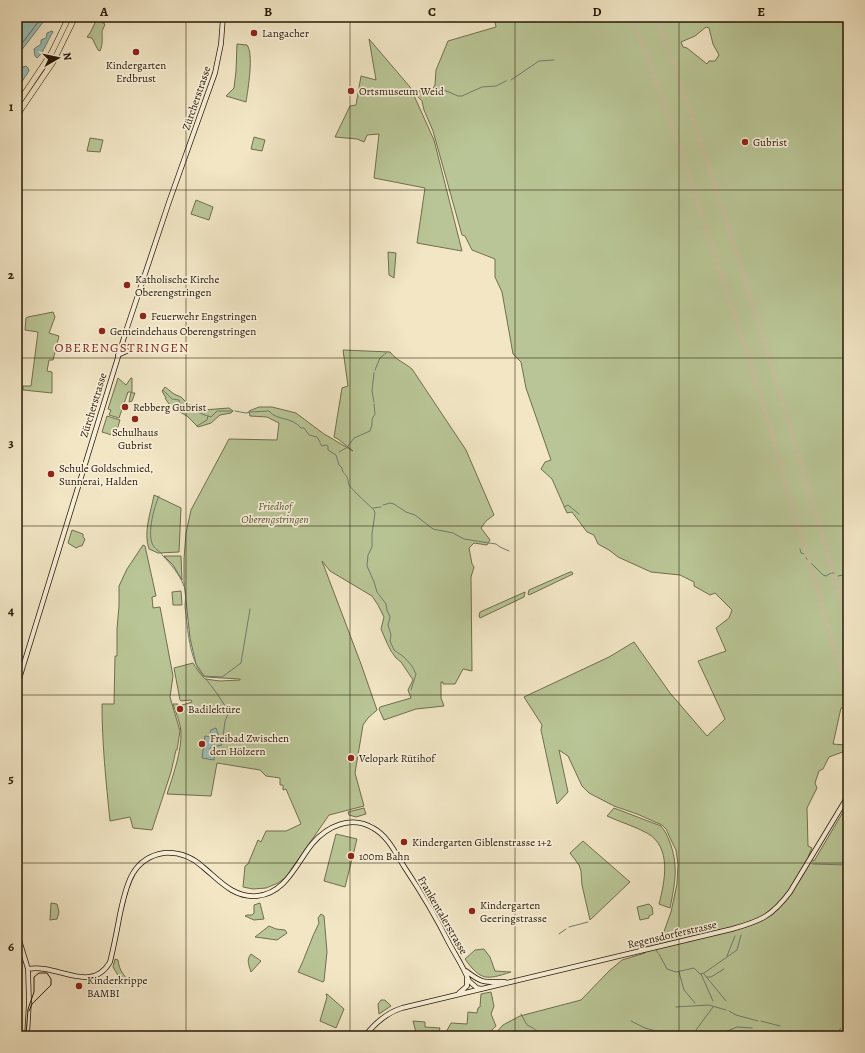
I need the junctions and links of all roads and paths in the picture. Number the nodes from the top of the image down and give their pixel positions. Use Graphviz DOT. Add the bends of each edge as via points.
graph roads {
  1 [pos="69,17"];
  2 [pos="75,17"];
  3 [pos="222,17"];
  4 [pos="18,104"];
  5 [pos="17,115"];
  6 [pos="127,351"];
  7 [pos="118,355"];
  8 [pos="17,686"];
  9 [pos="848,796"];
  10 [pos="17,934"];
  11 [pos="28,969"];
  12 [pos="464,970"];
  13 [pos="480,981"];
  14 [pos="509,982"];
  15 [pos="482,989"];
  16 [pos="457,995"];
  17 [pos="27,1036"];
  18 [pos="365,1036"];
  1 -- 4 [label="highway" via="51,54"];
  2 -- 5 [label="highway" via="53,62"];
  3 -- 7 [label="main road, Zürcherstrasse" via="215,73"];
  6 -- 7 [label="main road"];
  7 -- 8 [label="main road, Zürcherstrasse"];
  9 -- 14 [label="main road, Regensdorferstrasse" via="782,903 755,922"];
  10 -- 11 [label="main road"];
  11 -- 12 [label="main road, Frankentalerstrasse" via="41,968 88,978 98,975 107,968 127,884 137,868 150,858 166,853 181,854 198,863 234,892 261,895 282,885 322,834 336,825 351,822 373,828 390,844"];
  11 -- 17 [label="main road"];
  12 -- 13 [label="main road, Frankentalerstrasse"];
  12 -- 15 [label="main road, Frankentalerstrasse" via="469,980 477,988"];
  12 -- 16 [label="main road" via="467,986"];
  13 -- 14 [label="main road, Regensdorferstrasse"];
  13 -- 15 [label="main road"];
  14 -- 15 [label="main road, Regensdorferstrasse"];
  15 -- 16 [label="main road, Regensdorferstrasse"];
  16 -- 18 [label="main road, Regensdorferstrasse" via="395,1010 377,1022"];
}
